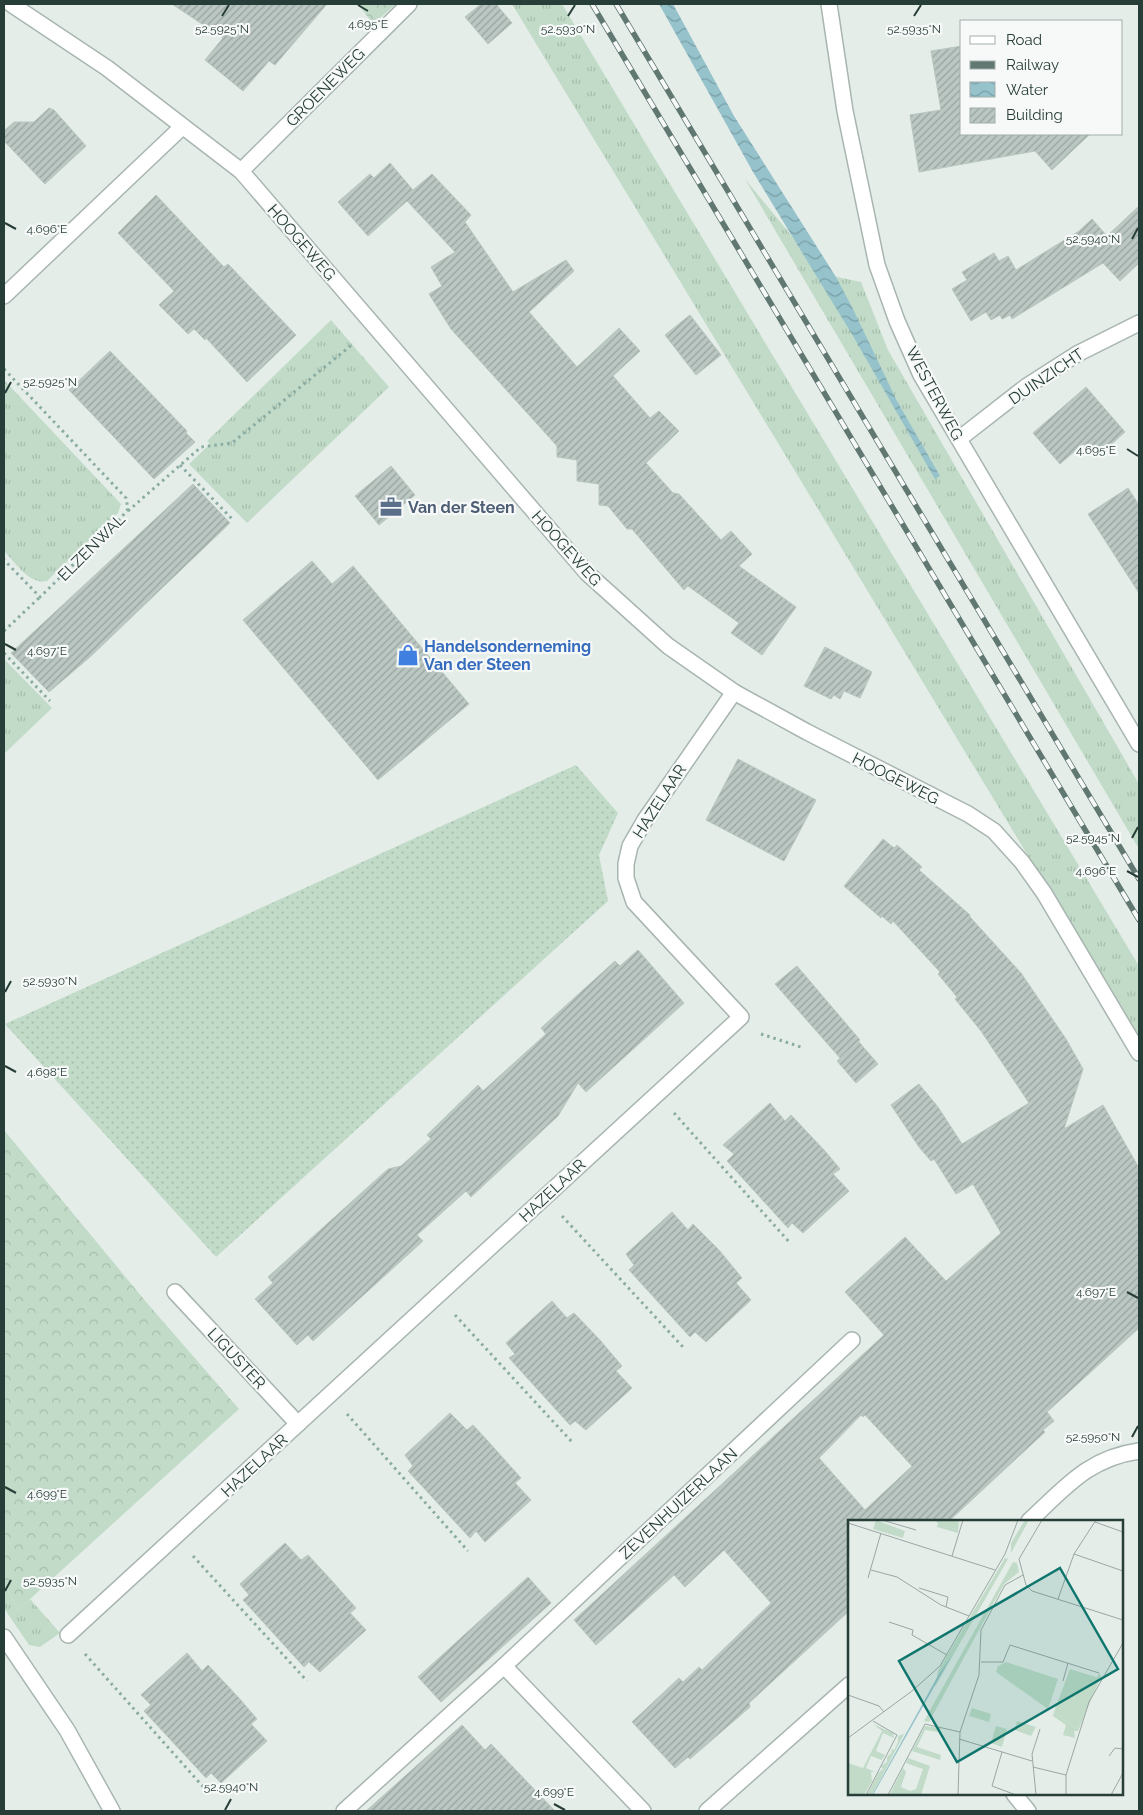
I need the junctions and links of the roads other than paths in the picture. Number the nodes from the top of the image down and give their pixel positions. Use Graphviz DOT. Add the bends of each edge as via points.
graph roads {
  1 [pos="11,4"];
  2 [pos="409,4"];
  3 [pos="829,4"];
  4 [pos="182,127"];
  5 [pos="241,171"];
  6 [pos="4,296"];
  7 [pos="1139,323"];
  8 [pos="959,439"];
  9 [pos="734,692"];
  10 [pos="1139,744"];
  11 [pos="1139,1053"];
  12 [pos="175,1292"];
  13 [pos="852,1340"];
  14 [pos="298,1424"];
  15 [pos="1139,1451"];
  16 [pos="1030,1520"];
  17 [pos="68,1635"];
  18 [pos="4,1637"];
  19 [pos="504,1666"];
  20 [pos="848,1686"];
  21 [pos="1015,1795"];
  22 [pos="112,1811"];
  23 [pos="344,1811"];
  24 [pos="642,1811"];
  25 [pos="706,1811"];
  26 [pos="1028,1811"];
  1 -- 4 [label="street, HOOGEWEG" via="107,68"];
  2 -- 5 [label="street, GROENEWEG"];
  3 -- 8 [label="street, WESTERWEG" via="845,111 877,265 897,321 922,375"];
  4 -- 5 [label="street, HOOGEWEG"];
  4 -- 6 [label="street"];
  5 -- 9 [label="street, HOOGEWEG" via="587,573 668,646"];
  7 -- 8 [label="street, DUINZICHT" via="1077,354 1027,386"];
  8 -- 10 [label="street, WESTERWEG"];
  9 -- 11 [label="street, HOOGEWEG" via="968,814 994,831 1044,893"];
  9 -- 14 [label="street, HAZELAAR" via="645,820 630,846 626,878 634,902 741,1017"];
  12 -- 14 [label="street, LIGUSTER"];
  13 -- 19 [label="street, ZEVENHUIZERLAAN"];
  14 -- 17 [label="street, HAZELAAR"];
  15 -- 16 [label="street" via="1115,1455 1090,1467"];
  18 -- 22 [label="street" via="67,1730"];
  19 -- 23 [label="street, ZEVENHUIZERLAAN"];
  19 -- 24 [label="street"];
  20 -- 25 [label="street"];
  21 -- 26 [label="street"];
}
